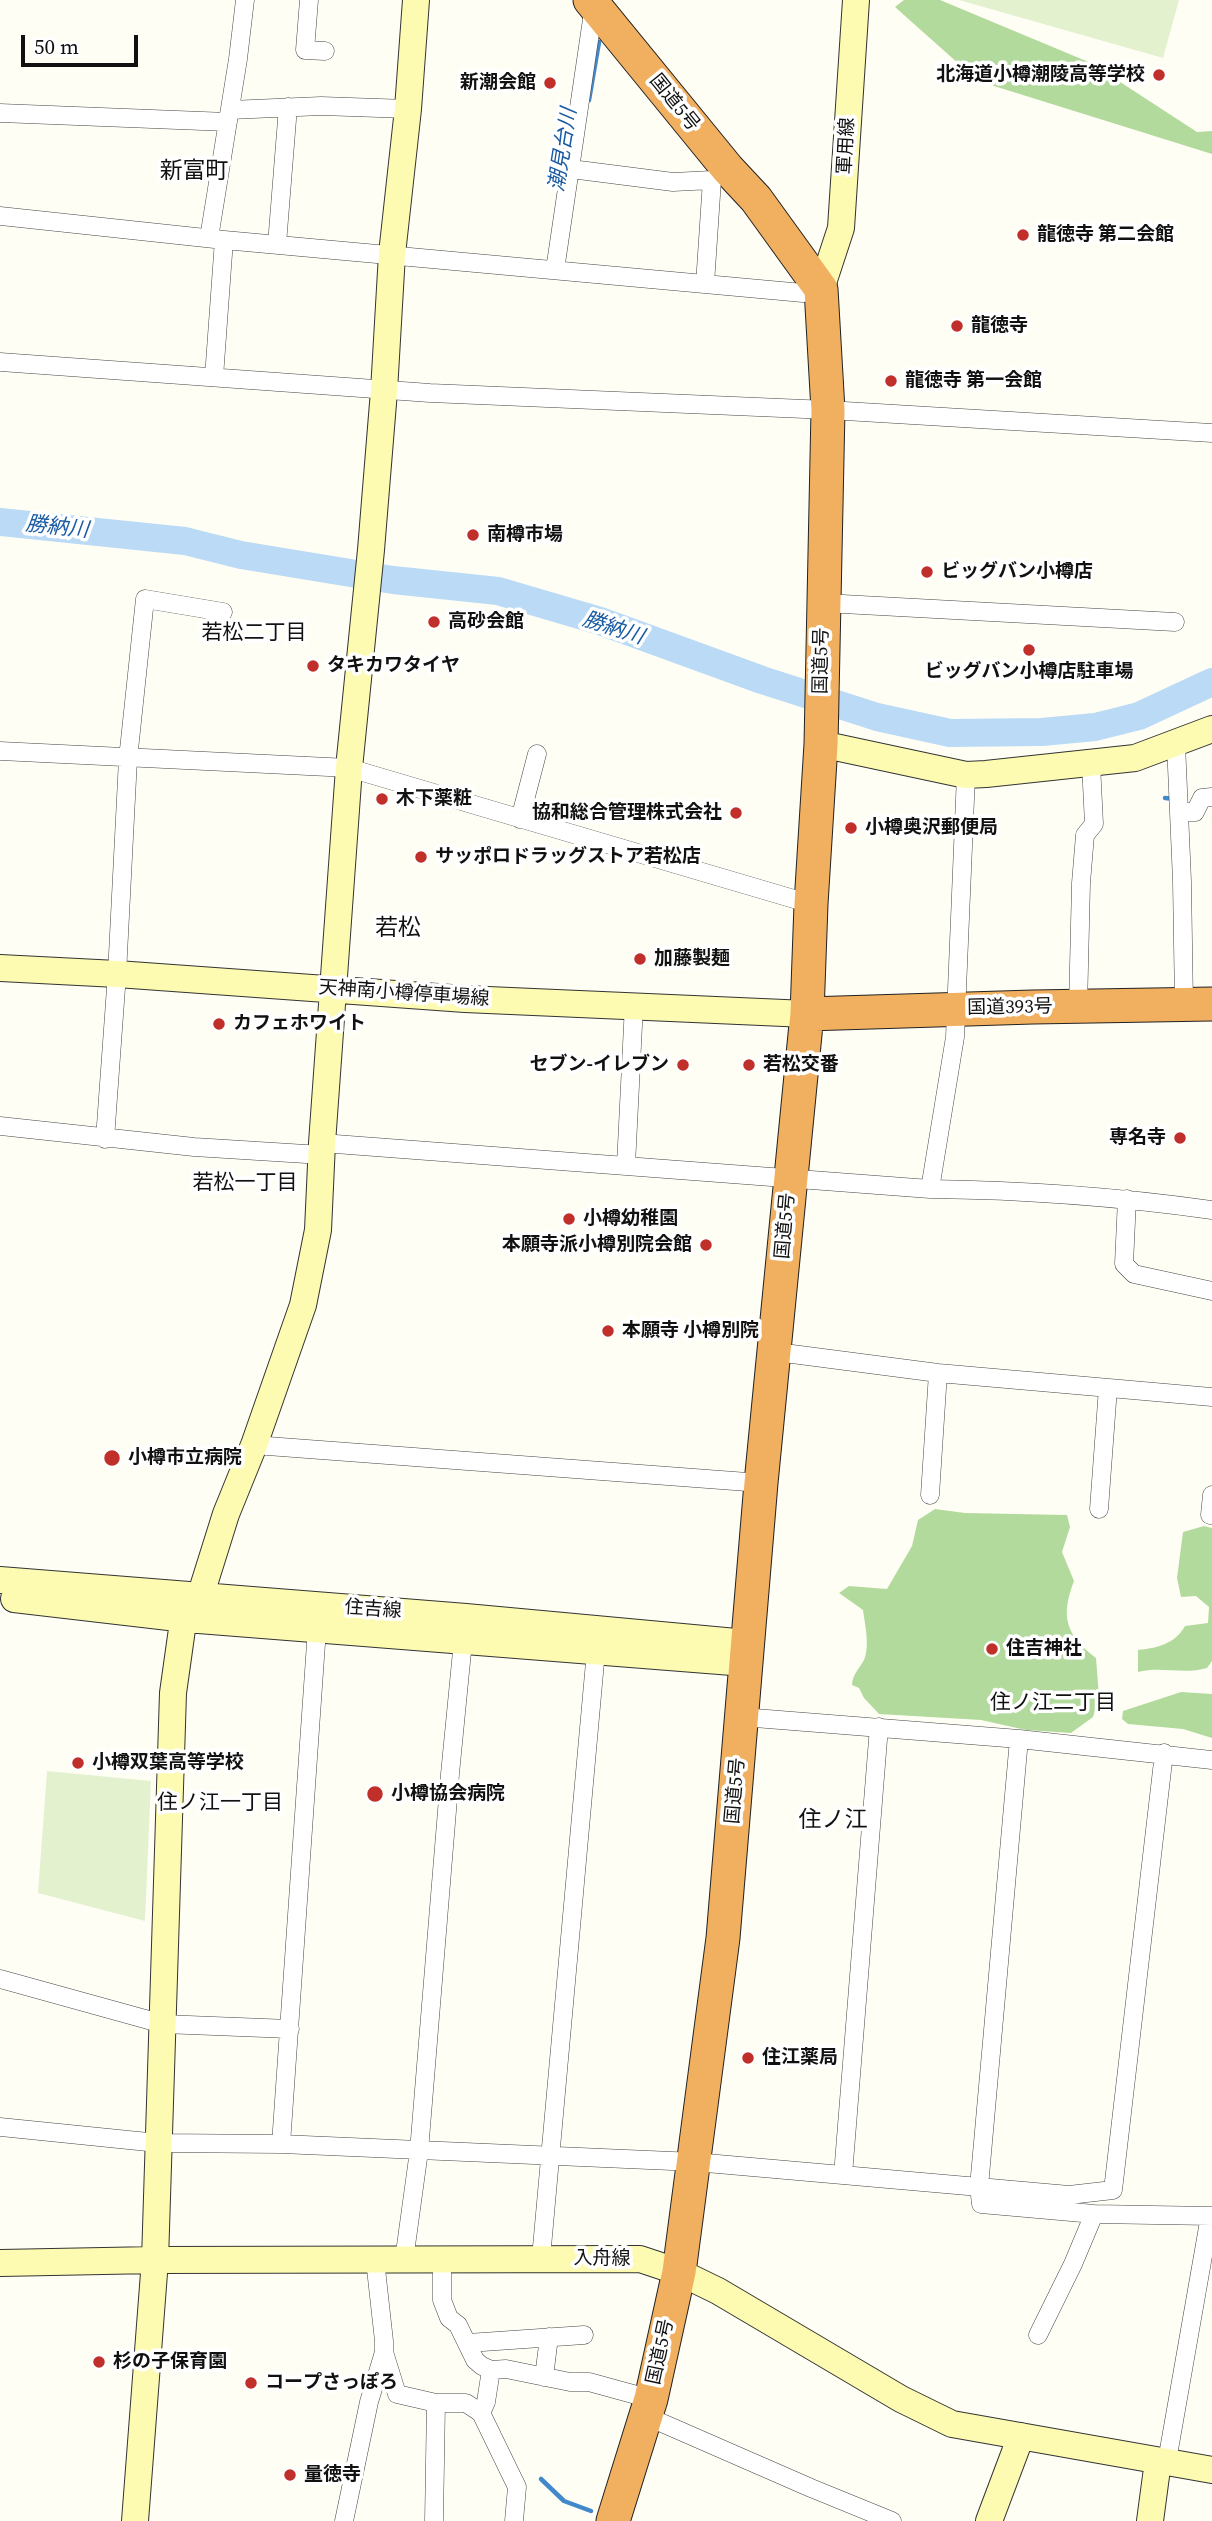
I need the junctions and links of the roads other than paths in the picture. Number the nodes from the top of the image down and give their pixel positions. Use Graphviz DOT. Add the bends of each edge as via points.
graph roads {
  1 [pos="245,0"];
  2 [pos="309,0"];
  3 [pos="416,0"];
  4 [pos="856,0"];
  5 [pos="594,2"];
  6 [pos="325,51"];
  7 [pos="288,107"];
  8 [pos="408,109"];
  9 [pos="0,113"];
  10 [pos="229,116"];
  11 [pos="576,170"];
  12 [pos="720,175"];
  13 [pos="0,216"];
  14 [pos="217,239"];
  15 [pos="277,244"];
  16 [pos="392,254"];
  17 [pos="555,270"];
  18 [pos="705,284"];
  19 [pos="821,289"];
  20 [pos="0,362"];
  21 [pos="214,377"];
  22 [pos="384,391"];
  23 [pos="828,410"];
  24 [pos="1212,433"];
  25 [pos="824,603"];
  26 [pos="223,612"];
  27 [pos="1175,622"];
  28 [pos="1212,729"];
  29 [pos="821,744"];
  30 [pos="1176,744"];
  31 [pos="0,751"];
  32 [pos="537,754"];
  33 [pos="128,759"];
  34 [pos="1091,764"];
  35 [pos="349,768"];
  36 [pos="967,775"];
  37 [pos="1212,797"];
  38 [pos="1179,811"];
  39 [pos="520,819"];
  40 [pos="811,904"];
  41 [pos="0,968"];
  42 [pos="117,974"];
  43 [pos="334,989"];
  44 [pos="1198,1004"];
  45 [pos="634,1005"];
  46 [pos="1078,1007"];
  47 [pos="956,1009"];
  48 [pos="807,1014"];
  49 [pos="0,1126"];
  50 [pos="105,1139"];
  51 [pos="322,1149"];
  52 [pos="626,1165"];
  53 [pos="790,1177"];
  54 [pos="930,1189"];
  55 [pos="1127,1199"];
  56 [pos="1212,1210"];
  57 [pos="1212,1291"];
  58 [pos="774,1353"];
  59 [pos="938,1373"];
  60 [pos="1108,1388"];
  61 [pos="1212,1398"];
  62 [pos="254,1445"];
  63 [pos="761,1483"];
  64 [pos="930,1495"];
  65 [pos="1212,1495"];
  66 [pos="1099,1509"];
  67 [pos="1210,1515"];
  68 [pos="0,1580"];
  69 [pos="0,1597"];
  70 [pos="193,1608"];
  71 [pos="317,1629"];
  72 [pos="465,1629"];
  73 [pos="596,1651"];
  74 [pos="746,1653"];
  75 [pos="742,1717"];
  76 [pos="879,1727"];
  77 [pos="1019,1739"];
  78 [pos="1164,1753"];
  79 [pos="1212,1760"];
  80 [pos="0,1979"];
  81 [pos="163,2024"];
  82 [pos="290,2029"];
  83 [pos="0,2127"];
  84 [pos="158,2143"];
  85 [pos="281,2144"];
  86 [pos="419,2151"];
  87 [pos="548,2157"];
  88 [pos="695,2162"];
  89 [pos="843,2175"];
  90 [pos="979,2187"];
  91 [pos="1094,2214"];
  92 [pos="1211,2216"];
  93 [pos="541,2258"];
  94 [pos="442,2259"];
  95 [pos="155,2260"];
  96 [pos="375,2260"];
  97 [pos="404,2260"];
  98 [pos="0,2263"];
  99 [pos="679,2272"];
  100 [pos="584,2335"];
  101 [pos="1038,2335"];
  102 [pos="549,2337"];
  103 [pos="468,2343"];
  104 [pos="384,2352"];
  105 [pos="491,2370"];
  106 [pos="544,2377"];
  107 [pos="436,2403"];
  108 [pos="648,2408"];
  109 [pos="481,2413"];
  110 [pos="1021,2436"];
  111 [pos="1163,2461"];
  112 [pos="1212,2470"];
  113 [pos="135,2521"];
  114 [pos="344,2521"];
  115 [pos="435,2521"];
  116 [pos="514,2521"];
  117 [pos="613,2521"];
  118 [pos="892,2521"];
  119 [pos="989,2521"];
  120 [pos="1150,2521"];
  1 -- 10 [label="street"];
  2 -- 6 [label="street" via="305,50"];
  3 -- 8 [label="street"];
  4 -- 19 [label="street, 軍用線" via="841,228"];
  5 -- 11 [label="street"];
  5 -- 12 [label="highway, 国道5号"];
  7 -- 8 [label="street"];
  7 -- 10 [label="street"];
  7 -- 15 [label="street"];
  8 -- 16 [label="street"];
  9 -- 10 [label="street"];
  10 -- 14 [label="street"];
  11 -- 12 [label="street" via="673,182"];
  11 -- 17 [label="street"];
  12 -- 18 [label="street"];
  12 -- 19 [label="highway, 国道5号" via="756,199"];
  13 -- 14 [label="street"];
  14 -- 15 [label="street"];
  14 -- 21 [label="street"];
  15 -- 16 [label="street"];
  16 -- 17 [label="street"];
  16 -- 22 [label="street"];
  17 -- 18 [label="street"];
  18 -- 19 [label="street" via="803,293"];
  19 -- 23 [label="highway, 国道5号"];
  20 -- 21 [label="street"];
  21 -- 22 [label="street"];
  22 -- 23 [label="street"];
  22 -- 35 [label="street"];
  23 -- 24 [label="street"];
  23 -- 25 [label="highway, 国道5号"];
  25 -- 27 [label="street"];
  25 -- 29 [label="highway, 国道5号"];
  26 -- 33 [label="street" via="145,598"];
  28 -- 30 [label="street"];
  29 -- 36 [label="street"];
  29 -- 40 [label="highway, 国道5号"];
  30 -- 34 [label="street" via="1135,758"];
  30 -- 38 [label="street"];
  31 -- 33 [label="street"];
  32 -- 39 [label="street"];
  33 -- 35 [label="street"];
  33 -- 42 [label="street"];
  34 -- 36 [label="street"];
  34 -- 46 [label="street" via="1094,824 1085,835"];
  35 -- 39 [label="street"];
  35 -- 43 [label="street"];
  36 -- 47 [label="street"];
  37 -- 38 [label="street" via="1202,798 1195,812"];
  38 -- 44 [label="street"];
  39 -- 40 [label="street"];
  40 -- 48 [label="highway, 国道5号"];
  41 -- 42 [label="street, 天神南小樽停車場線"];
  42 -- 43 [label="street, 天神南小樽停車場線"];
  42 -- 50 [label="street"];
  43 -- 45 [label="street, 天神南小樽停車場線"];
  43 -- 51 [label="street"];
  44 -- 46 [label="highway, 国道393号"];
  45 -- 48 [label="street, 天神南小樽停車場線"];
  45 -- 52 [label="street"];
  46 -- 47 [label="highway, 国道393号"];
  47 -- 48 [label="highway, 国道393号"];
  47 -- 54 [label="street"];
  48 -- 53 [label="highway, 国道5号"];
  49 -- 50 [label="street"];
  50 -- 51 [label="street"];
  51 -- 52 [label="street"];
  51 -- 62 [label="street" via="318,1230 303,1305"];
  52 -- 53 [label="street"];
  53 -- 54 [label="street"];
  53 -- 58 [label="highway, 国道5号"];
  54 -- 55 [label="street"];
  55 -- 56 [label="street"];
  55 -- 57 [label="street" via="1124,1264 1134,1274"];
  58 -- 59 [label="street"];
  58 -- 63 [label="highway, 国道5号"];
  59 -- 60 [label="street"];
  59 -- 64 [label="street"];
  60 -- 61 [label="street"];
  60 -- 66 [label="street"];
  62 -- 63 [label="street"];
  62 -- 70 [label="street"];
  63 -- 74 [label="highway, 国道5号"];
  65 -- 67 [label="street"];
  68 -- 70 [label="street, 住吉線"];
  69 -- 70 [label="street, 住吉線"];
  70 -- 71 [label="street, 住吉線"];
  70 -- 72 [label="street, 住吉線"];
  70 -- 81 [label="street" via="181,1629 173,1693"];
  71 -- 72 [label="street, 住吉線"];
  71 -- 82 [label="street"];
  72 -- 73 [label="street, 住吉線"];
  72 -- 74 [label="street, 住吉線"];
  72 -- 86 [label="street"];
  73 -- 74 [label="street, 住吉線"];
  73 -- 87 [label="street"];
  74 -- 75 [label="highway, 国道5号"];
  75 -- 76 [label="street"];
  75 -- 88 [label="highway, 国道5号" via="723,1938"];
  76 -- 77 [label="street"];
  76 -- 89 [label="street"];
  77 -- 78 [label="street"];
  77 -- 90 [label="street"];
  78 -- 79 [label="street"];
  78 -- 90 [label="street" via="1113,2190 1069,2195"];
  80 -- 81 [label="street"];
  81 -- 82 [label="street"];
  81 -- 84 [label="street"];
  82 -- 85 [label="street"];
  83 -- 84 [label="street"];
  84 -- 85 [label="street"];
  84 -- 95 [label="street"];
  85 -- 86 [label="street"];
  86 -- 87 [label="street"];
  86 -- 97 [label="street"];
  87 -- 88 [label="street"];
  87 -- 93 [label="street"];
  88 -- 89 [label="street"];
  88 -- 99 [label="highway, 国道5号"];
  89 -- 90 [label="street"];
  90 -- 91 [label="street" via="981,2204"];
  91 -- 92 [label="street"];
  91 -- 101 [label="street"];
  92 -- 111 [label="street"];
  93 -- 94 [label="street, 入舟線"];
  93 -- 99 [label="street, 入舟線" via="640,2259"];
  94 -- 97 [label="street, 入舟線"];
  94 -- 103 [label="street" via="442,2300 449,2319"];
  95 -- 96 [label="street, 入舟線"];
  95 -- 98 [label="street, 入舟線"];
  95 -- 113 [label="street"];
  96 -- 97 [label="street, 入舟線"];
  96 -- 104 [label="street"];
  99 -- 108 [label="highway, 国道5号"];
  99 -- 110 [label="street, 入舟線" via="952,2424"];
  100 -- 102 [label="street"];
  102 -- 103 [label="street"];
  102 -- 106 [label="street"];
  103 -- 105 [label="street" via="475,2360"];
  104 -- 107 [label="street" via="397,2394"];
  104 -- 114 [label="street"];
  105 -- 106 [label="street"];
  105 -- 109 [label="street"];
  106 -- 108 [label="street" via="589,2382"];
  107 -- 109 [label="street" via="466,2403"];
  107 -- 115 [label="street"];
  108 -- 117 [label="highway, 国道5号"];
  108 -- 118 [label="street" via="811,2488"];
  109 -- 116 [label="street" via="517,2487"];
  110 -- 111 [label="street, 入舟線"];
  110 -- 119 [label="street"];
  111 -- 112 [label="street, 入舟線"];
  111 -- 120 [label="street"];
}
